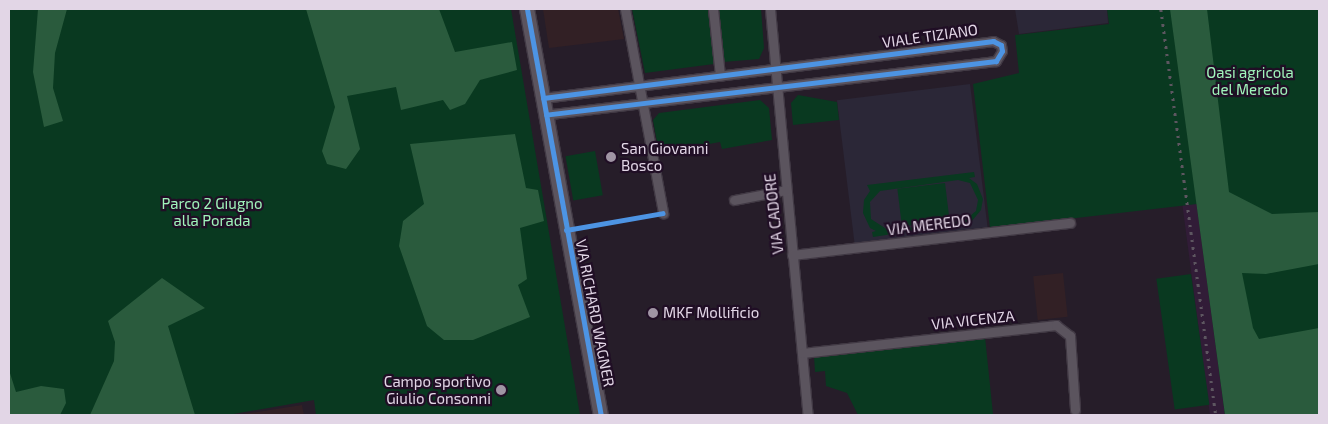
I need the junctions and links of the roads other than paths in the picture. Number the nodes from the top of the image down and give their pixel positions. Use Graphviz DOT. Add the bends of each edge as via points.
graph roads {
  1 [pos="527,9"];
  2 [pos="625,9"];
  3 [pos="713,9"];
  4 [pos="770,9"];
  5 [pos="775,70"];
  6 [pos="720,76"];
  7 [pos="640,86"];
  8 [pos="777,86"];
  9 [pos="544,98"];
  10 [pos="643,102"];
  11 [pos="546,115"];
  12 [pos="786,190"];
  13 [pos="734,200"];
  14 [pos="663,212"];
  15 [pos="1070,223"];
  16 [pos="792,255"];
  17 [pos="802,353"];
  18 [pos="1075,410"];
  19 [pos="601,415"];
  20 [pos="808,415"];
  1 -- 9 [label="street, VIA RICHARD WAGNER"];
  2 -- 7 [label="street"];
  3 -- 6 [label="street"];
  4 -- 5 [label="street, VIA CADORE"];
  5 -- 6 [label="street, VIALE TIZIANO"];
  5 -- 8 [label="street, VIA CADORE"];
  5 -- 8 [label="street, VIALE TIZIANO" via="992,40 1001,45 1002,51 996,61"];
  6 -- 7 [label="street, VIALE TIZIANO"];
  7 -- 9 [label="street, VIALE TIZIANO"];
  7 -- 10 [label="street"];
  8 -- 10 [label="street, VIALE TIZIANO"];
  8 -- 12 [label="street, VIA CADORE"];
  9 -- 11 [label="street, VIA RICHARD WAGNER"];
  10 -- 11 [label="street, VIALE TIZIANO"];
  10 -- 14 [label="street"];
  11 -- 19 [label="street, VIA RICHARD WAGNER"];
  12 -- 13 [label="street"];
  12 -- 16 [label="street, VIA CADORE"];
  15 -- 16 [label="street, VIA MEREDO"];
  16 -- 17 [label="street, VIA CADORE"];
  17 -- 18 [label="street, VIA VICENZA" via="1056,325 1070,336"];
  17 -- 20 [label="street, VIA CADORE"];
}
